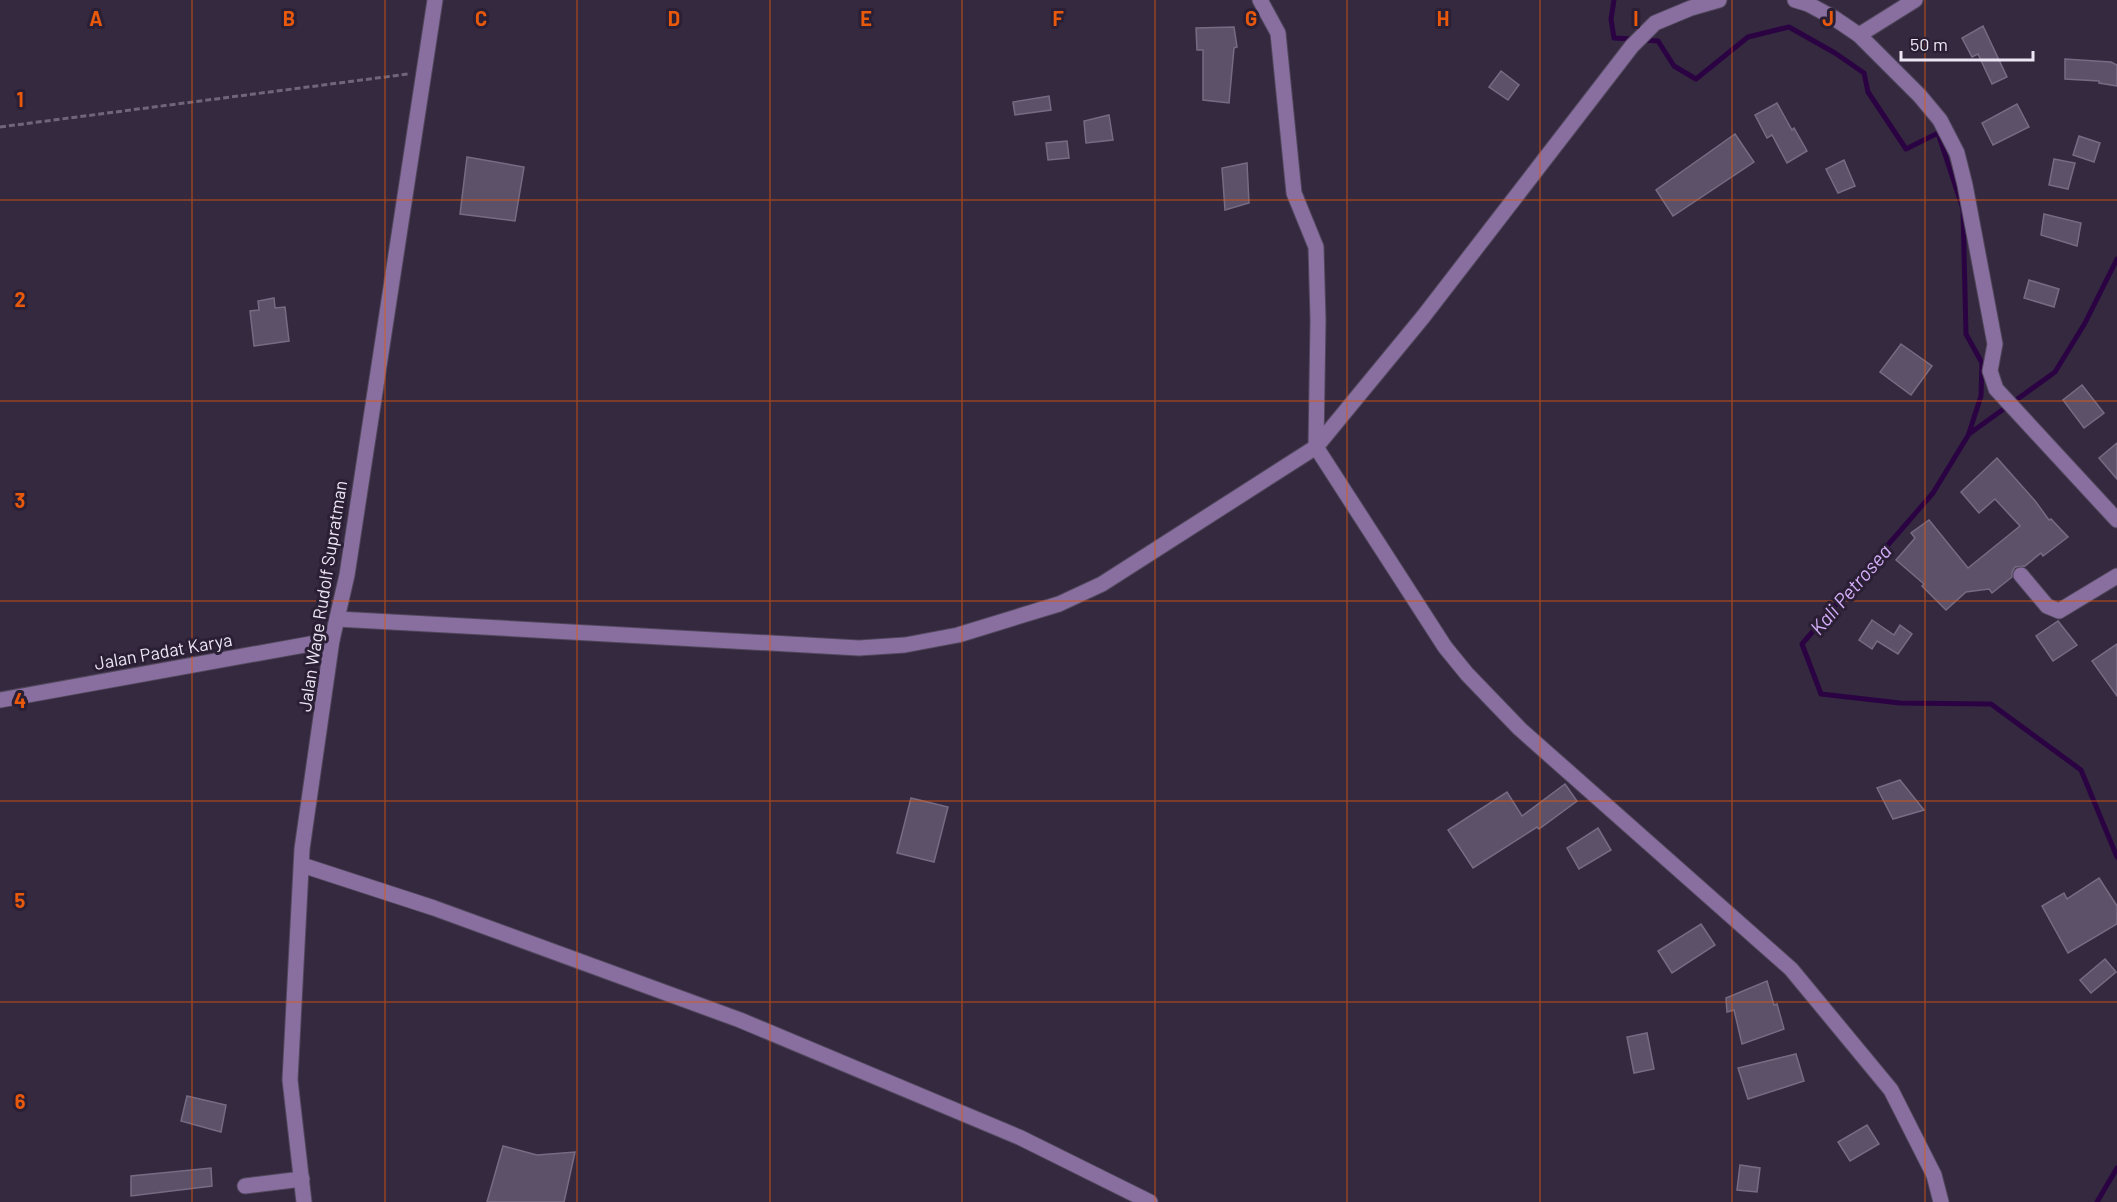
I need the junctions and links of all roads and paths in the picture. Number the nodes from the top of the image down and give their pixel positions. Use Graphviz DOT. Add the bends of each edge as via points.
graph roads {
  1 [pos="435,0"];
  2 [pos="1260,0"];
  3 [pos="1719,0"];
  4 [pos="1795,0"];
  5 [pos="1915,0"];
  6 [pos="1859,36"];
  7 [pos="425,72"];
  8 [pos="0,127"];
  9 [pos="1316,447"];
  10 [pos="2117,520"];
  11 [pos="2021,575"];
  12 [pos="2117,576"];
  13 [pos="337,619"];
  14 [pos="332,640"];
  15 [pos="0,700"];
  16 [pos="302,865"];
  17 [pos="302,1179"];
  18 [pos="245,1186"];
  19 [pos="304,1202"];
  20 [pos="1150,1202"];
  21 [pos="1941,1202"];
  1 -- 7 [label="street, Jalan Wage Rudolf Supratman"];
  2 -- 9 [label="street" via="1278,33 1294,193 1316,247"];
  3 -- 9 [label="street" via="1655,23 1632,46 1423,317"];
  4 -- 6 [label="street" via="1834,18"];
  5 -- 6 [label="street"];
  6 -- 10 [label="street" via="1920,96 1940,120 1957,153 1995,344 1990,371 1996,389"];
  7 -- 8 [label="path"];
  7 -- 13 [label="street, Jalan Wage Rudolf Supratman"];
  9 -- 13 [label="street" via="1102,584 1011,620 905,645 859,648"];
  9 -- 21 [label="street" via="1445,647 1467,674 1520,729 1791,969 1846,1035 1891,1090 1934,1175"];
  11 -- 12 [label="street" via="2047,606 2059,611"];
  13 -- 14 [label="street, Jalan Wage Rudolf Supratman"];
  14 -- 15 [label="street, Jalan Padat Karya"];
  14 -- 16 [label="street, Jalan Wage Rudolf Supratman"];
  16 -- 17 [label="street, Jalan Wage Rudolf Supratman" via="290,1080"];
  16 -- 20 [label="street" via="434,908 740,1020 1022,1138"];
  17 -- 18 [label="street"];
  17 -- 19 [label="street, Jalan Wage Rudolf Supratman"];
}
